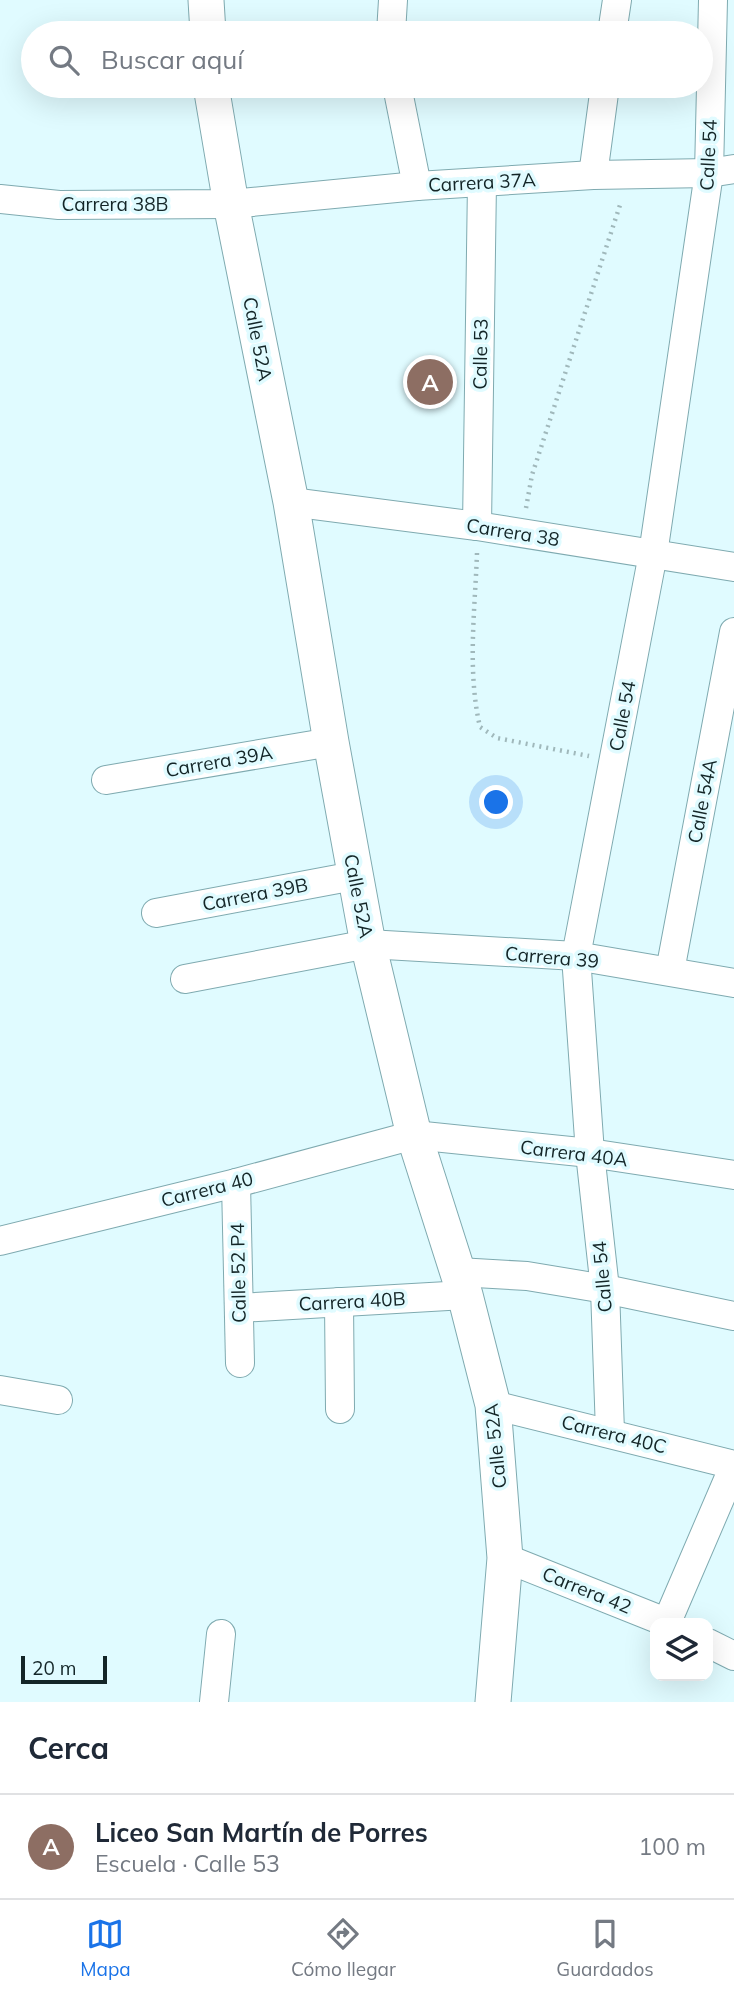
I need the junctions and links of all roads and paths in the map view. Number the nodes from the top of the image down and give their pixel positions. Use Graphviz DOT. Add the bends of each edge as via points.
graph roads {
  1 [pos="206,0"];
  2 [pos="393,0"];
  3 [pos="617,0"];
  4 [pos="713,0"];
  5 [pos="207,21"];
  6 [pos="392,21"];
  7 [pos="614,21"];
  8 [pos="213,98"];
  9 [pos="399,98"];
  10 [pos="603,98"];
  11 [pos="722,171"];
  12 [pos="629,174"];
  13 [pos="593,175"];
  14 [pos="482,182"];
  15 [pos="417,186"];
  16 [pos="0,199"];
  17 [pos="231,204"];
  18 [pos="291,502"];
  19 [pos="477,526"];
  20 [pos="522,533"];
  21 [pos="653,554"];
  22 [pos="734,567"];
  23 [pos="734,632"];
  24 [pos="331,742"];
  25 [pos="614,760"];
  26 [pos="106,780"];
  27 [pos="354,876"];
  28 [pos="156,913"];
  29 [pos="368,944"];
  30 [pos="576,957"];
  31 [pos="670,971"];
  32 [pos="185,979"];
  33 [pos="734,983"];
  34 [pos="414,1135"];
  35 [pos="590,1153"];
  36 [pos="734,1175"];
  37 [pos="236,1183"];
  38 [pos="0,1241"];
  39 [pos="462,1283"];
  40 [pos="605,1289"];
  41 [pos="339,1302"];
  42 [pos="239,1308"];
  43 [pos="734,1316"];
  44 [pos="240,1363"];
  45 [pos="0,1390"];
  46 [pos="58,1400"];
  47 [pos="493,1405"];
  48 [pos="340,1409"];
  49 [pos="610,1432"];
  50 [pos="734,1465"];
  51 [pos="505,1558"];
  52 [pos="655,1618"];
  53 [pos="669,1618"];
  54 [pos="221,1634"];
  55 [pos="713,1646"];
  56 [pos="734,1656"];
  57 [pos="214,1702"];
  58 [pos="493,1702"];
  1 -- 5 [label="street"];
  2 -- 6 [label="street"];
  3 -- 7 [label="street"];
  4 -- 11 [label="street, Calle 54"];
  8 -- 17 [label="street, Calle 52A"];
  9 -- 15 [label="street"];
  10 -- 13 [label="street"];
  11 -- 12 [label="street, Carrera 37A"];
  11 -- 21 [label="street, Calle 54"];
  12 -- 13 [label="street, Carrera 37A"];
  12 -- 20 [label="path" via="532,475"];
  13 -- 14 [label="street, Carrera 37A"];
  14 -- 15 [label="street, Carrera 37A"];
  14 -- 19 [label="street, Calle 53"];
  15 -- 17 [label="street, Carrera 37A"];
  16 -- 17 [label="street, Carrera 38B" via="59,205"];
  17 -- 18 [label="street, Calle 52A"];
  18 -- 19 [label="street, Carrera 38"];
  18 -- 24 [label="street, Calle 52A"];
  19 -- 20 [label="street, Carrera 38"];
  19 -- 25 [label="path" via="473,675 480,727 496,738"];
  20 -- 21 [label="street, Carrera 38"];
  21 -- 22 [label="street, Carrera 38"];
  21 -- 25 [label="street, Calle 54"];
  23 -- 31 [label="street, Calle 54A"];
  24 -- 26 [label="street, Carrera 39A"];
  24 -- 27 [label="street, Calle 52A"];
  25 -- 30 [label="street, Calle 54"];
  27 -- 28 [label="street, Carrera 39B"];
  27 -- 29 [label="street, Calle 52A"];
  29 -- 30 [label="street, Carrera 39"];
  29 -- 32 [label="street"];
  29 -- 34 [label="street, Calle 52A"];
  30 -- 31 [label="street, Carrera 39"];
  30 -- 35 [label="street, Calle 54"];
  31 -- 33 [label="street, Carrera 39"];
  34 -- 35 [label="street, Carrera 40A"];
  34 -- 37 [label="street, Carrera 40"];
  34 -- 39 [label="street, Calle 52A"];
  35 -- 36 [label="street, Carrera 40A"];
  35 -- 40 [label="street, Calle 54"];
  37 -- 38 [label="street, Carrera 40"];
  37 -- 42 [label="street, Calle 52 P4"];
  39 -- 40 [label="street, Carrera 40B" via="527,1276"];
  39 -- 41 [label="street, Carrera 40B"];
  39 -- 47 [label="street, Calle 52A"];
  40 -- 43 [label="street"];
  40 -- 49 [label="street, Calle 54"];
  41 -- 42 [label="street, Carrera 40B"];
  41 -- 48 [label="street"];
  42 -- 44 [label="street, Calle 52 P4"];
  45 -- 46 [label="street"];
  47 -- 49 [label="street, Carrera 40C"];
  47 -- 51 [label="street, Calle 52A"];
  49 -- 50 [label="street, Carrera 40C"];
  50 -- 53 [label="street"];
  51 -- 52 [label="street, Carrera 42"];
  51 -- 58 [label="street, Calle 52A"];
  54 -- 57 [label="street"];
  55 -- 56 [label="street"];
}
